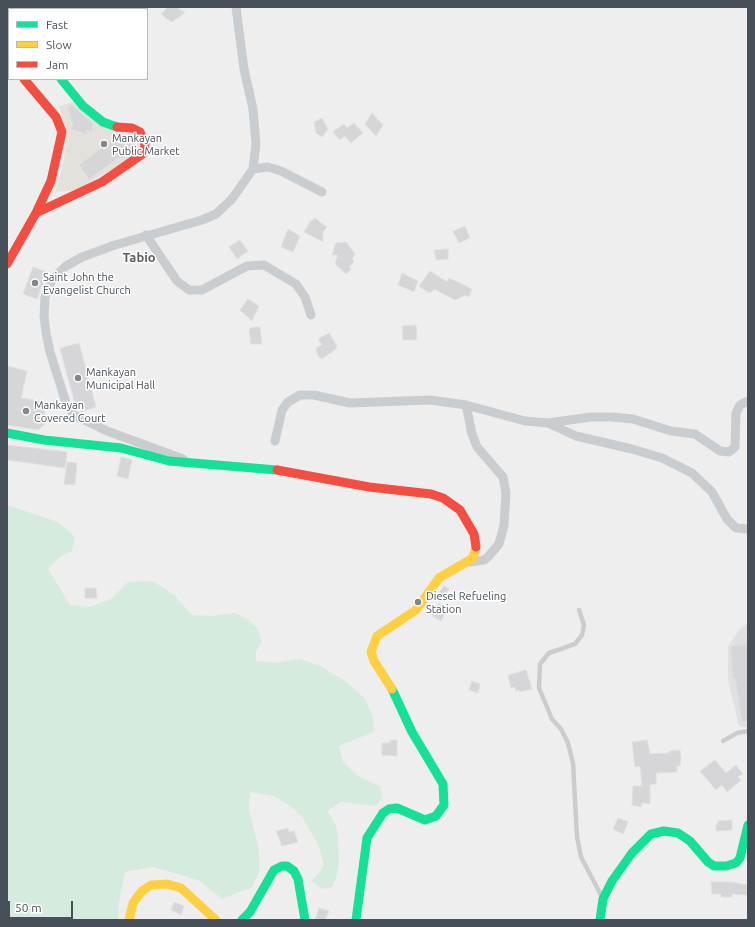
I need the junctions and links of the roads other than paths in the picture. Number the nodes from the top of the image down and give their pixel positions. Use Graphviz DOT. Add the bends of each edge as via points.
graph roads {
  1 [pos="236,7"];
  2 [pos="25,80"];
  3 [pos="62,80"];
  4 [pos="253,169"];
  5 [pos="322,192"];
  6 [pos="36,213"];
  7 [pos="146,236"];
  8 [pos="7,264"];
  9 [pos="311,315"];
  10 [pos="748,401"];
  11 [pos="466,405"];
  12 [pos="548,423"];
  13 [pos="7,433"];
  14 [pos="275,441"];
  15 [pos="200,465"];
  16 [pos="748,529"];
  17 [pos="470,562"];
  18 [pos="579,610"];
  19 [pos="748,732"];
  20 [pos="723,741"];
  21 [pos="748,825"];
  22 [pos="603,899"];
  23 [pos="129,920"];
  24 [pos="216,920"];
  25 [pos="242,920"];
  26 [pos="306,920"];
  27 [pos="356,920"];
  28 [pos="600,920"];
  1 -- 4 [label="street" via="244,69 254,116 256,144"];
  2 -- 6 [label="main road" via="56,117 62,132 51,181"];
  3 -- 6 [label="main road" via="83,106 102,122 140,132 145,144 144,153 102,182"];
  4 -- 5 [label="street" via="268,167"];
  4 -- 7 [label="street" via="232,199 216,214"];
  6 -- 8 [label="main road"];
  7 -- 9 [label="street" via="177,281 189,290 202,290 247,266 264,265 296,284 305,297"];
  7 -- 15 [label="street" via="82,258 66,266 52,280 45,297 44,316 50,352 67,406 74,415"];
  10 -- 12 [label="street" via="740,405 736,413 735,447 729,452 720,451 695,434 671,431 633,419 612,416"];
  11 -- 12 [label="street" via="525,421"];
  11 -- 14 [label="street" via="430,400 350,403 314,395 300,396 288,402 282,410"];
  11 -- 17 [label="street" via="477,447 503,477 506,492 504,525 499,544 484,560"];
  12 -- 16 [label="street" via="576,436 662,458 692,473 712,492 727,519 736,528"];
  13 -- 15 [label="main road" via="44,440 121,448 169,461"];
  15 -- 17 [label="main road" via="285,471 443,498 460,510 474,534 476,548"];
  17 -- 27 [label="main road" via="452,569 439,578 416,610 377,636 373,643 371,652 374,661 391,686 412,732 438,772 445,798 443,808 432,818 420,819 396,808 383,813 367,838"];
  18 -- 22 [label="lane" via="584,625 582,635 575,644 549,653 540,664 539,688 552,719 561,728 574,762 577,837 581,857"];
  19 -- 20 [label="lane" via="737,733"];
  21 -- 22 [label="main road" via="740,858 736,863 720,867 708,862 684,836 664,831 651,834 622,865"];
  22 -- 28 [label="main road"];
  23 -- 24 [label="main road" via="133,903 142,891 152,885 166,884 181,888"];
  25 -- 26 [label="main road" via="250,912 270,874 282,866 294,871 298,879"];
}
